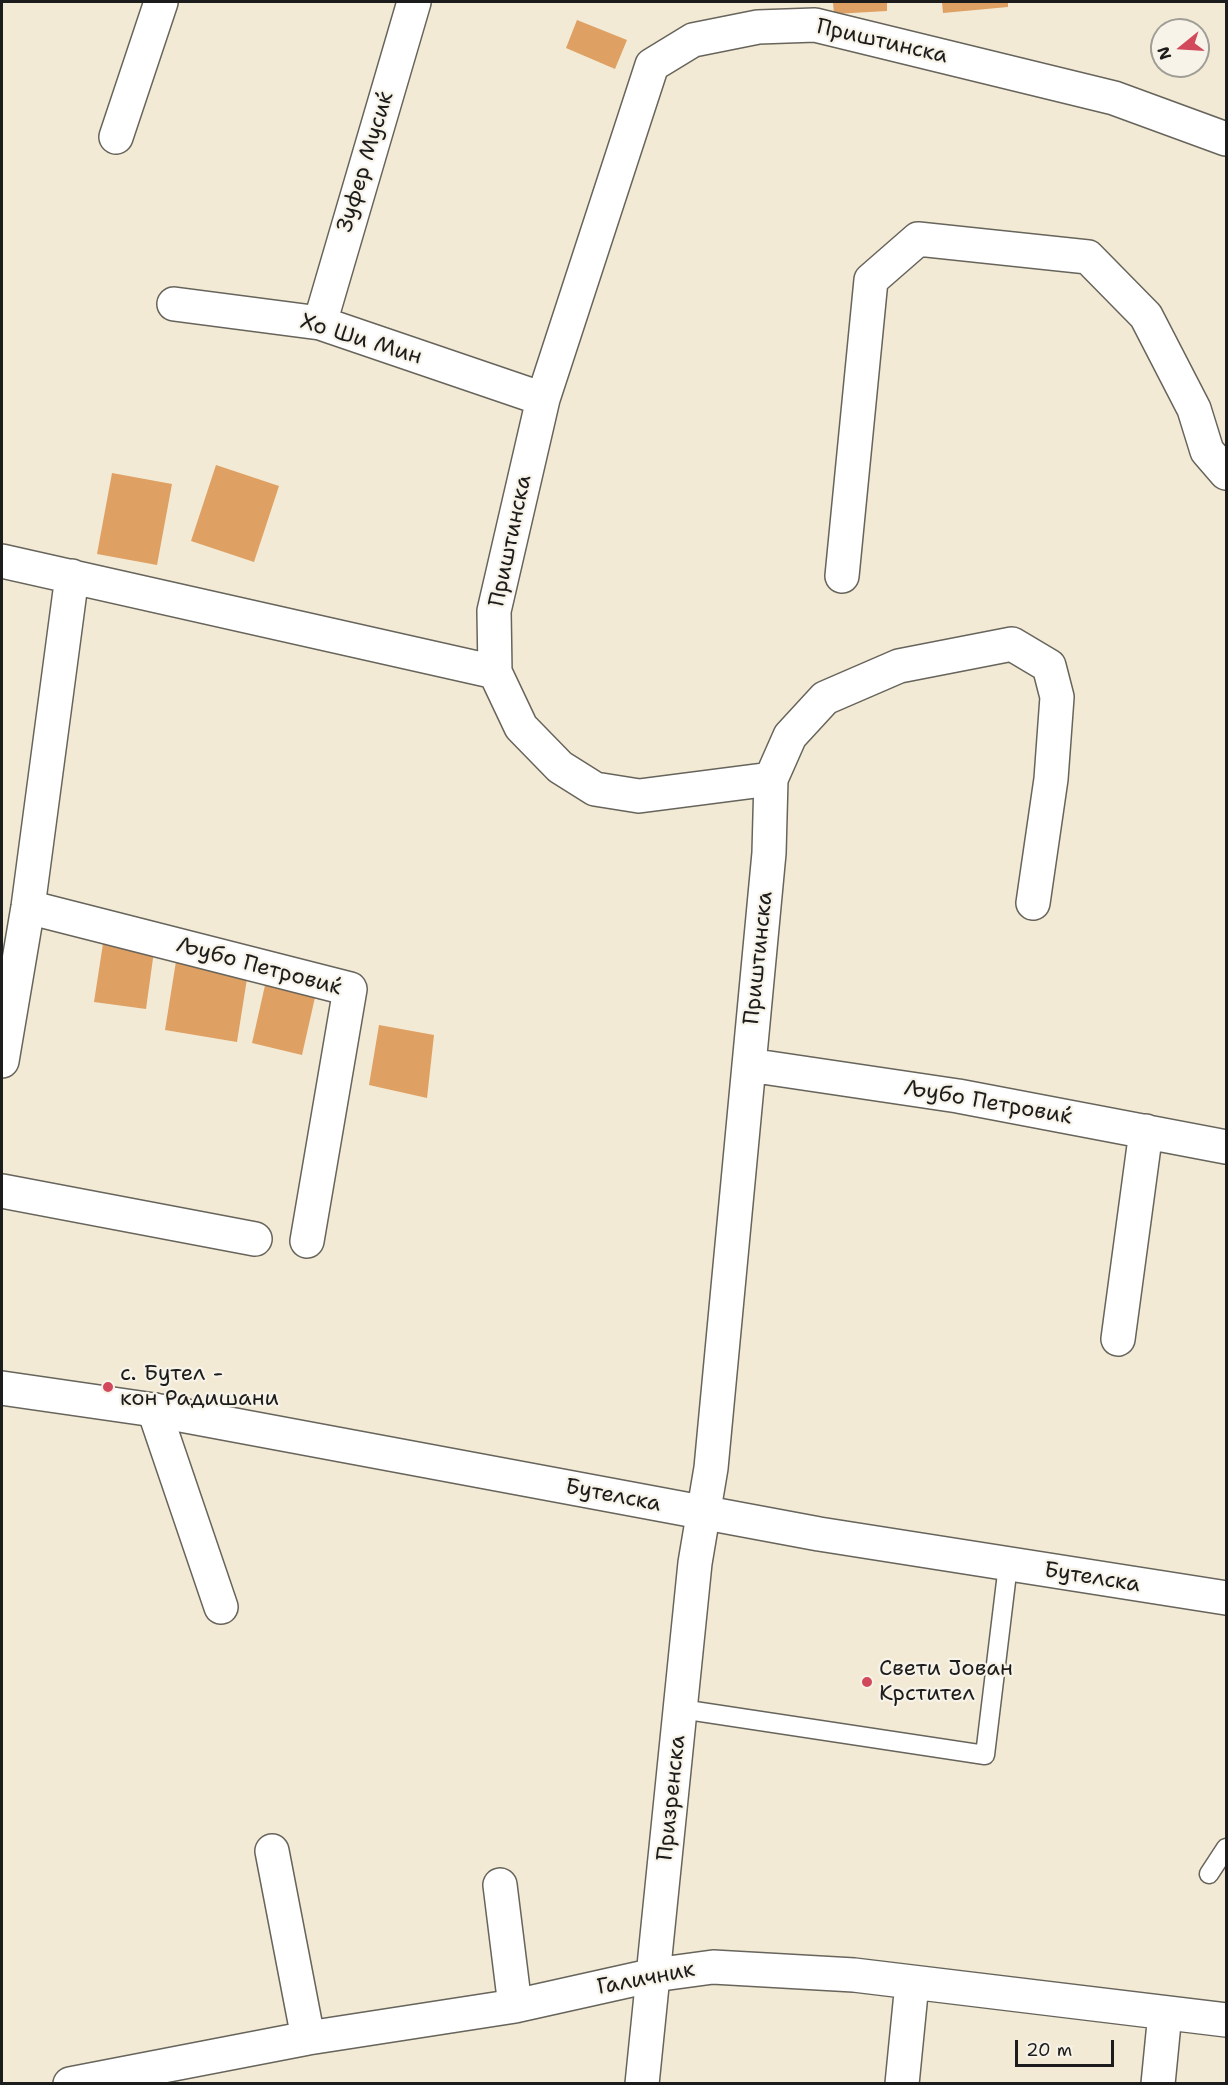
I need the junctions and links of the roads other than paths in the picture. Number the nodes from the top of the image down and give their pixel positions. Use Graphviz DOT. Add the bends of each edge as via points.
graph roads {
  1 [pos="161,2"];
  2 [pos="414,2"];
  3 [pos="116,137"];
  4 [pos="1227,139"];
  5 [pos="174,304"];
  6 [pos="320,322"];
  7 [pos="543,399"];
  8 [pos="1227,473"];
  9 [pos="2,561"];
  10 [pos="72,576"];
  11 [pos="842,576"];
  12 [pos="495,672"];
  13 [pos="771,779"];
  14 [pos="1033,903"];
  15 [pos="28,907"];
  16 [pos="2,1061"];
  17 [pos="749,1065"];
  18 [pos="1146,1131"];
  19 [pos="1227,1147"];
  20 [pos="2,1191"];
  21 [pos="255,1239"];
  22 [pos="307,1241"];
  23 [pos="1118,1339"];
  24 [pos="2,1388"];
  25 [pos="154,1410"];
  26 [pos="703,1512"];
  27 [pos="1008,1565"];
  28 [pos="1227,1598"];
  29 [pos="221,1607"];
  30 [pos="681,1709"];
  31 [pos="1227,1848"];
  32 [pos="272,1851"];
  33 [pos="1209,1874"];
  34 [pos="500,1885"];
  35 [pos="654,1976"];
  36 [pos="912,1983"];
  37 [pos="515,2006"];
  38 [pos="1165,2013"];
  39 [pos="1227,2020"];
  40 [pos="308,2038"];
  41 [pos="70,2084"];
  42 [pos="642,2084"];
  43 [pos="902,2084"];
  44 [pos="1158,2084"];
  1 -- 3 [label="street"];
  2 -- 6 [label="street, Зуфер Мусиќ"];
  4 -- 7 [label="street, Приштинска" via="1114,98 815,25 758,27 693,40 652,65"];
  5 -- 6 [label="street, Хо Ши Мин"];
  6 -- 7 [label="street, Хо Ши Мин"];
  7 -- 12 [label="street, Приштинска" via="494,611"];
  8 -- 11 [label="street" via="1207,450 1194,409 1146,316 1088,257 918,239 872,280"];
  9 -- 10 [label="street"];
  10 -- 12 [label="street"];
  10 -- 15 [label="street"];
  12 -- 13 [label="street, Приштинска" via="521,727 560,766 595,789 639,796"];
  13 -- 14 [label="street" via="790,736 825,698 899,666 1012,644 1049,666 1057,697 1051,779"];
  13 -- 17 [label="street, Приштинска" via="770,853"];
  15 -- 16 [label="street"];
  15 -- 22 [label="street, Љубо Петровиќ" via="350,989"];
  17 -- 18 [label="street, Љубо Петровиќ" via="957,1096"];
  17 -- 26 [label="street, Приштинска" via="711,1468"];
  18 -- 19 [label="street, Љубо Петровиќ"];
  18 -- 23 [label="street"];
  20 -- 21 [label="street"];
  24 -- 25 [label="street, Бутелска"];
  25 -- 26 [label="street, Бутелска"];
  25 -- 29 [label="street"];
  26 -- 27 [label="street, Бутелска"];
  26 -- 30 [label="street, Призренска"];
  27 -- 28 [label="street, Бутелска"];
  27 -- 30 [label="lane" via="985,1755"];
  30 -- 35 [label="street, Призренска"];
  31 -- 33 [label="lane"];
  32 -- 40 [label="street"];
  34 -- 37 [label="street"];
  35 -- 36 [label="street, Галичник" via="713,1966 854,1975"];
  35 -- 37 [label="street, Галичник"];
  35 -- 42 [label="street, Призренска"];
  36 -- 38 [label="street, Галичник"];
  36 -- 43 [label="street"];
  37 -- 40 [label="street, Галичник"];
  38 -- 39 [label="street, Галичник"];
  38 -- 44 [label="street"];
  40 -- 41 [label="street, Галичник"];
}
